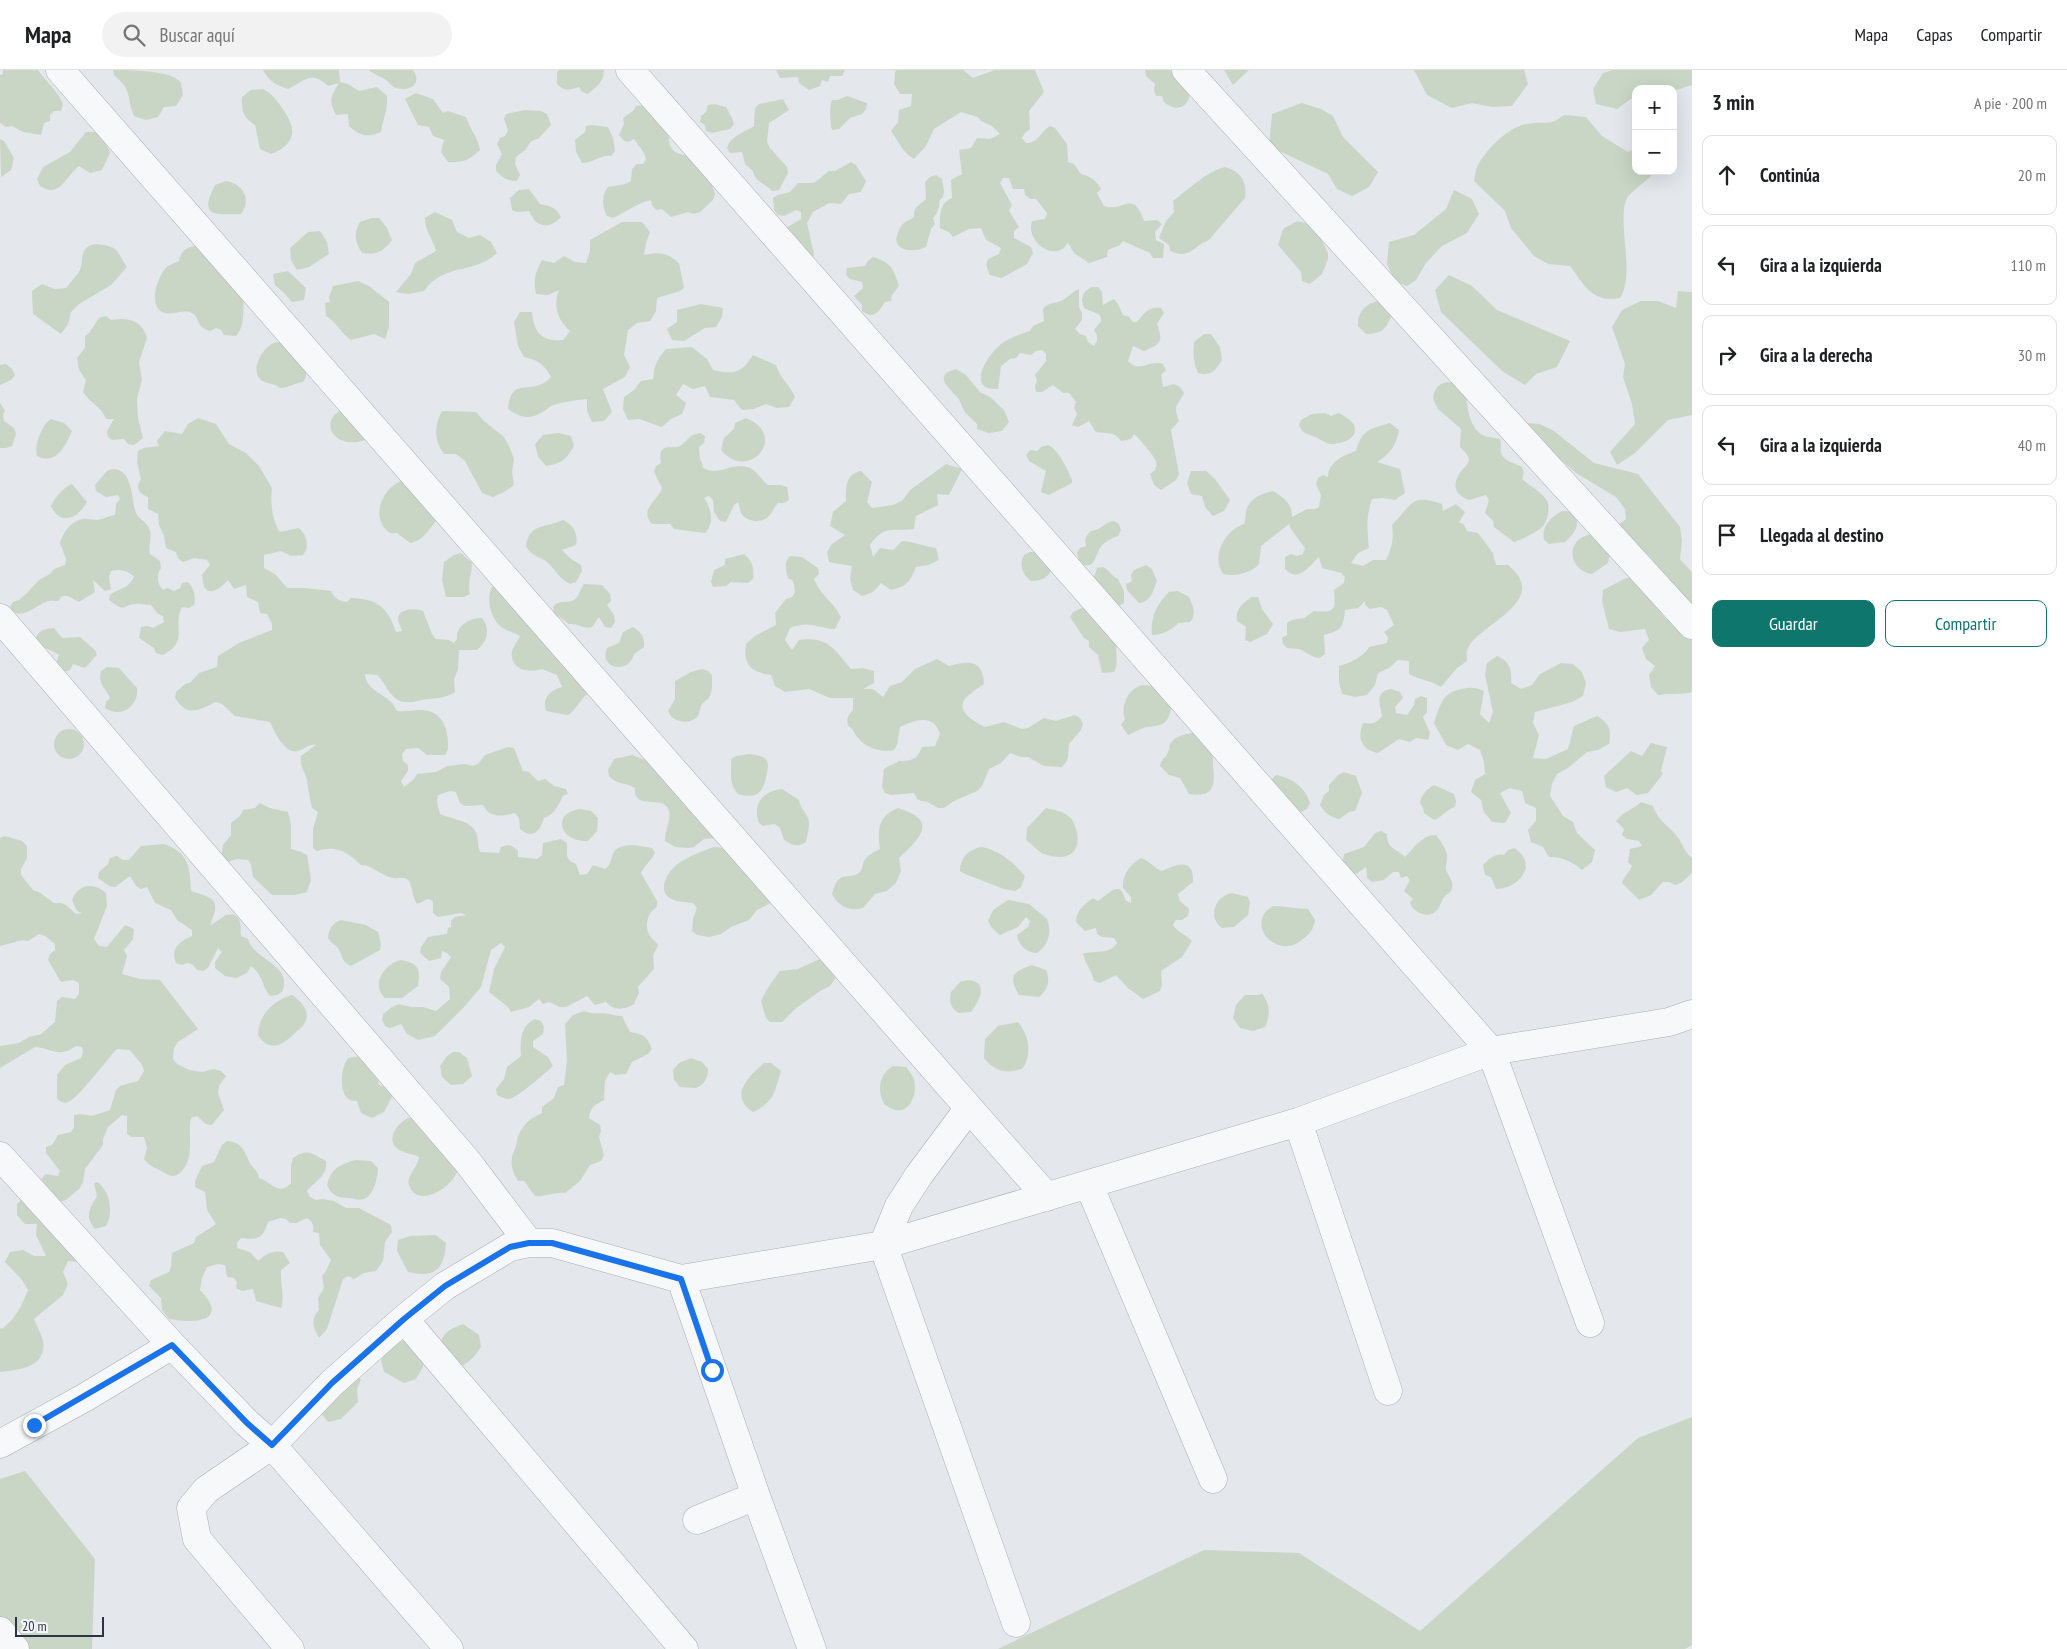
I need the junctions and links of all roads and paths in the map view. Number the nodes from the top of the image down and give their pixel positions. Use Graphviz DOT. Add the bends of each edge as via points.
graph roads {
  1 [pos="60,70"];
  2 [pos="630,70"];
  3 [pos="1186,70"];
  4 [pos="0,618"];
  5 [pos="1692,625"];
  6 [pos="1692,1014"];
  7 [pos="1491,1051"];
  8 [pos="969,1108"];
  9 [pos="1298,1122"];
  10 [pos="0,1156"];
  11 [pos="1089,1185"];
  12 [pos="1047,1197"];
  13 [pos="529,1243"];
  14 [pos="883,1245"];
  15 [pos="681,1279"];
  16 [pos="404,1319"];
  17 [pos="1590,1323"];
  18 [pos="172,1345"];
  19 [pos="1388,1392"];
  20 [pos="0,1444"];
  21 [pos="272,1445"];
  22 [pos="1213,1479"];
  23 [pos="756,1496"];
  24 [pos="697,1520"];
  25 [pos="1016,1623"];
  26 [pos="0,1631"];
  27 [pos="15,1649"];
  28 [pos="290,1649"];
  29 [pos="449,1649"];
  30 [pos="684,1649"];
  31 [pos="812,1649"];
  1 -- 8 [label="street"];
  2 -- 7 [label="street"];
  3 -- 5 [label="street"];
  4 -- 13 [label="street" via="467,1161"];
  6 -- 7 [label="street" via="1669,1022"];
  7 -- 9 [label="street"];
  7 -- 17 [label="street"];
  8 -- 12 [label="street"];
  8 -- 14 [label="street" via="899,1206"];
  9 -- 11 [label="street"];
  9 -- 19 [label="street"];
  10 -- 18 [label="street"];
  11 -- 12 [label="street"];
  11 -- 22 [label="street"];
  12 -- 14 [label="street"];
  13 -- 15 [label="street" via="552,1243"];
  13 -- 16 [label="street" via="510,1247 445,1286"];
  14 -- 15 [label="street"];
  14 -- 25 [label="street"];
  15 -- 23 [label="street"];
  16 -- 21 [label="street" via="332,1383"];
  16 -- 30 [label="street"];
  18 -- 20 [label="street"];
  18 -- 21 [label="street"];
  21 -- 28 [label="street" via="206,1490 191,1508 197,1539"];
  21 -- 29 [label="street"];
  23 -- 24 [label="street"];
  23 -- 31 [label="street"];
  26 -- 27 [label="street"];
}
